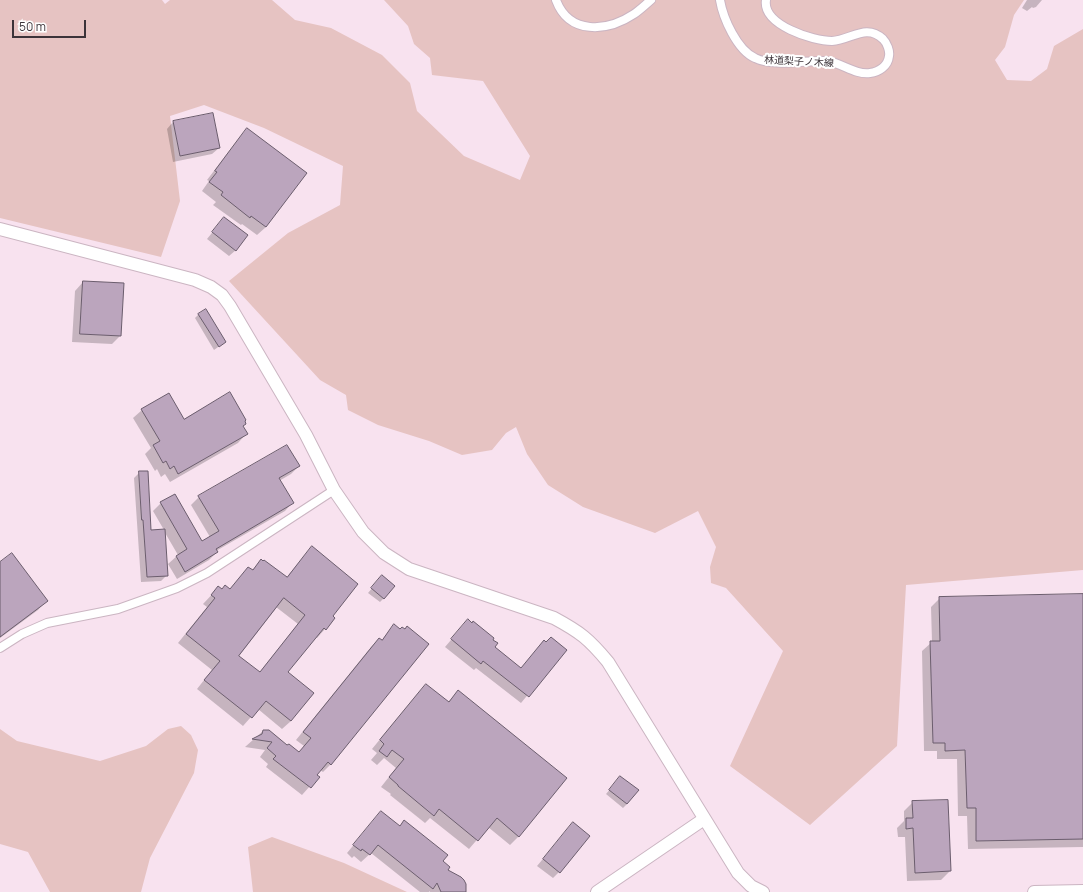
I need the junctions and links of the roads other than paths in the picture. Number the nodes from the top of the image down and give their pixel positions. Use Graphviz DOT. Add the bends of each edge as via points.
graph roads {
  1 [pos="556,0"];
  2 [pos="650,0"];
  3 [pos="720,0"];
  4 [pos="766,0"];
  5 [pos="0,229"];
  6 [pos="334,490"];
  7 [pos="0,648"];
  8 [pos="704,819"];
  9 [pos="1083,891"];
  10 [pos="597,892"];
  11 [pos="763,892"];
  12 [pos="1034,892"];
  1 -- 2 [label="street" via="559,9 567,18 592,27 616,23 634,14"];
  3 -- 4 [label="street, 林道梨子ノ木線" via="729,28 740,45 754,58 768,62 826,61 870,74 884,67 888,61 887,46 879,35 871,32 859,33 833,41 804,36 769,15"];
  5 -- 6 [label="street" via="195,280 222,295 306,435"];
  6 -- 7 [label="street" via="207,573 177,588 118,609 47,624 22,634"];
  6 -- 8 [label="street" via="363,532 384,553 409,569 554,618 575,629 592,643 608,662"];
  8 -- 10 [label="street"];
  8 -- 11 [label="street" via="738,873 751,886"];
  9 -- 12 [label="street"];
}
